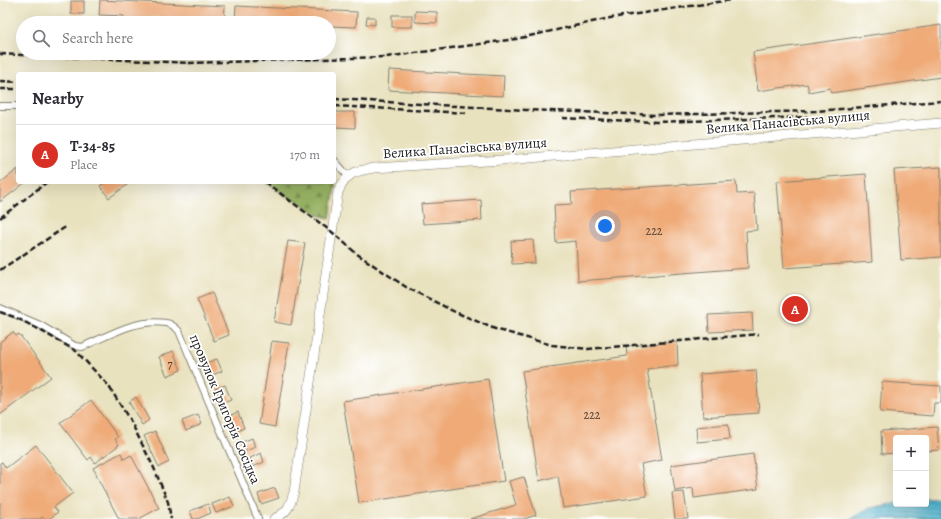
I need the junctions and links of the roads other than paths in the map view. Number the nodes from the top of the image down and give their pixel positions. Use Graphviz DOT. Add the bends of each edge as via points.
graph roads {
  1 [pos="0,106"];
  2 [pos="16,106"];
  3 [pos="941,123"];
  4 [pos="336,162"];
  5 [pos="348,176"];
  6 [pos="0,308"];
  7 [pos="258,519"];
  8 [pos="274,519"];
  1 -- 2 [label="street"];
  3 -- 5 [label="street, Велика Панасівська вулиця" via="518,159 374,168 358,170"];
  4 -- 5 [label="street"];
  5 -- 8 [label="street" via="338,192 294,492 290,506"];
  6 -- 7 [label="street, провулок Григорія Сосідка" via="40,325 75,346 82,347 128,326 168,323 179,331"];
}
